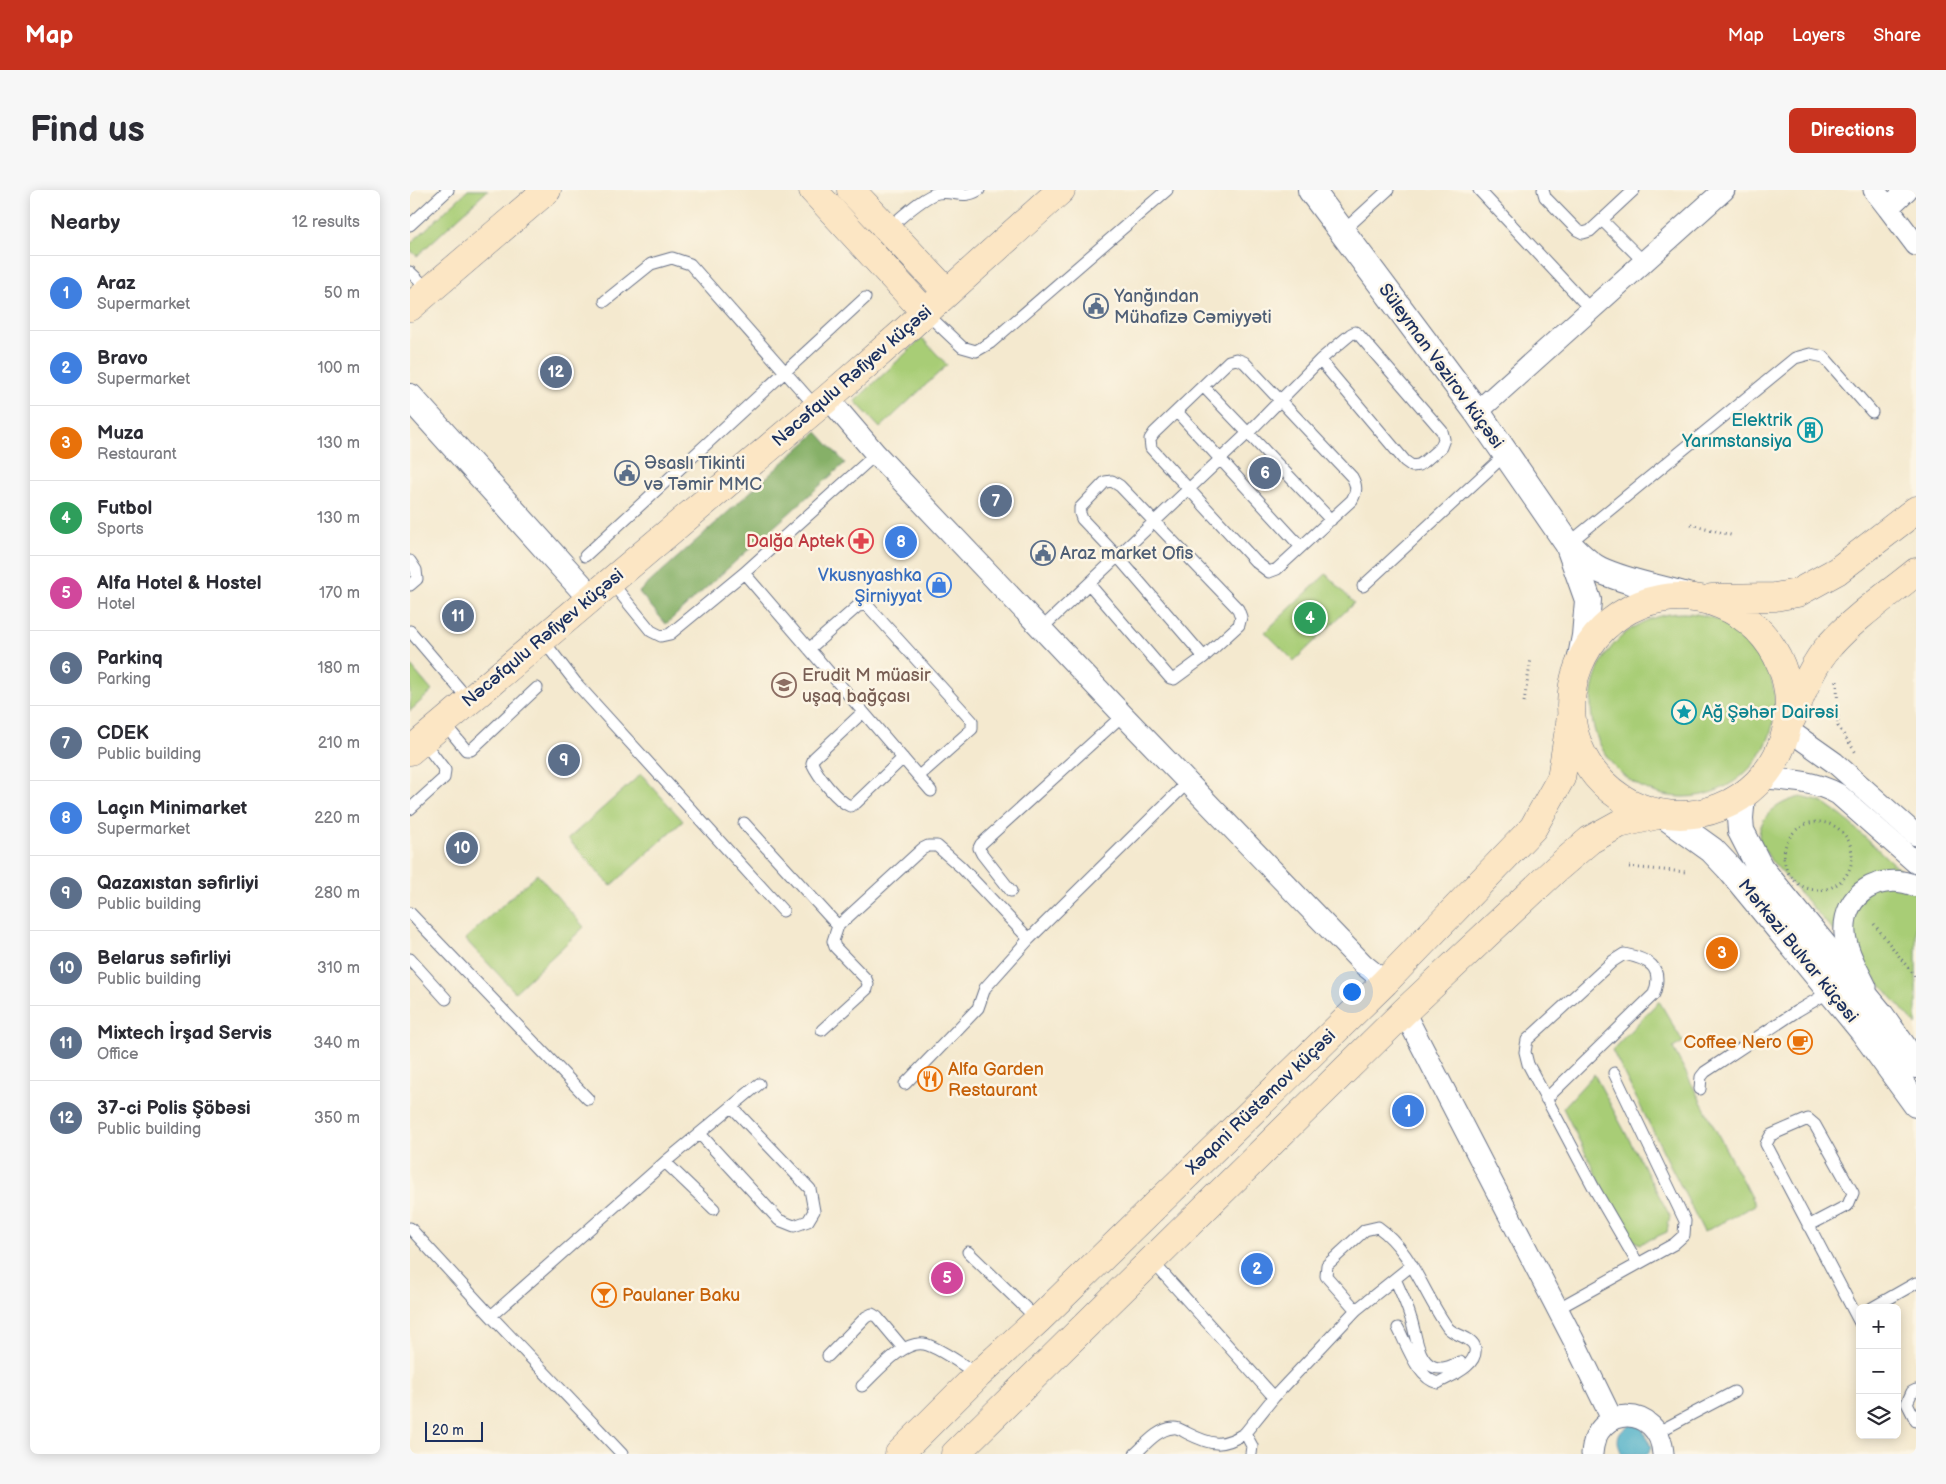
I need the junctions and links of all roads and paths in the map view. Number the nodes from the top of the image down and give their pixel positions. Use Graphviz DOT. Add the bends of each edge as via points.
graph roads {
  1 [pos="448,190"];
  2 [pos="547,190"];
  3 [pos="813,190"];
  4 [pos="850,190"];
  5 [pos="980,190"];
  6 [pos="1061,190"];
  7 [pos="1167,190"];
  8 [pos="1311,190"];
  9 [pos="1388,190"];
  10 [pos="1479,190"];
  11 [pos="1543,190"];
  12 [pos="1634,190"];
  13 [pos="1724,190"];
  14 [pos="1874,190"];
  15 [pos="1907,190"];
  16 [pos="1888,208"];
  17 [pos="1602,220"];
  18 [pos="410,225"];
  19 [pos="887,229"];
  20 [pos="1342,232"];
  21 [pos="1916,245"];
  22 [pos="1644,262"];
  23 [pos="416,290"];
  24 [pos="947,292"];
  25 [pos="866,298"];
  26 [pos="605,301"];
  27 [pos="1591,310"];
  28 [pos="925,312"];
  29 [pos="1320,360"];
  30 [pos="784,371"];
  31 [pos="1203,386"];
  32 [pos="410,397"];
  33 [pos="1280,400"];
  34 [pos="822,402"];
  35 [pos="1177,412"];
  36 [pos="1477,412"];
  37 [pos="1872,412"];
  38 [pos="1248,433"];
  39 [pos="876,454"];
  40 [pos="1506,454"];
  41 [pos="1220,459"];
  42 [pos="1188,490"];
  43 [pos="1916,510"];
  44 [pos="1331,520"];
  45 [pos="1154,522"];
  46 [pos="1691,524"];
  47 [pos="1734,536"];
  48 [pos="1568,544"];
  49 [pos="1301,547"];
  50 [pos="585,556"];
  51 [pos="1118,556"];
  52 [pos="410,561"];
  53 [pos="1916,572"];
  54 [pos="744,573"];
  55 [pos="1088,584"];
  56 [pos="410,585"];
  57 [pos="1363,586"];
  58 [pos="601,590"];
  59 [pos="1693,598"];
  60 [pos="1042,628"];
  61 [pos="410,631"];
  62 [pos="542,639"];
  63 [pos="809,649"];
  64 [pos="1204,656"];
  65 [pos="1532,658"];
  66 [pos="1580,662"];
  67 [pos="1837,681"];
  68 [pos="537,688"];
  69 [pos="469,700"];
  70 [pos="1524,702"];
  71 [pos="864,712"];
  72 [pos="1123,715"];
  73 [pos="1571,717"];
  74 [pos="443,722"];
  75 [pos="1787,729"];
  76 [pos="416,746"];
  77 [pos="904,758"];
  78 [pos="1860,758"];
  79 [pos="919,776"];
  80 [pos="1763,778"];
  81 [pos="1188,782"];
  82 [pos="931,791"];
  83 [pos="1742,796"];
  84 [pos="410,809"];
  85 [pos="1662,814"];
  86 [pos="744,823"];
  87 [pos="1916,835"];
  88 [pos="1916,863"];
  89 [pos="1628,868"];
  90 [pos="1686,872"];
  91 [pos="1848,874"];
  92 [pos="1916,886"];
  93 [pos="1011,891"];
  94 [pos="783,911"];
  95 [pos="410,913"];
  96 [pos="1874,924"];
  97 [pos="838,926"];
  98 [pos="1029,940"];
  99 [pos="410,959"];
  100 [pos="1916,978"];
  101 [pos="1385,982"];
  102 [pos="1831,992"];
  103 [pos="446,999"];
  104 [pos="1404,1012"];
  105 [pos="1880,1014"];
  106 [pos="822,1030"];
  107 [pos="1916,1065"];
  108 [pos="1614,1073"];
  109 [pos="759,1084"];
  110 [pos="905,1084"];
  111 [pos="1700,1089"];
  112 [pos="1546,1099"];
  113 [pos="588,1100"];
  114 [pos="1916,1104"];
  115 [pos="732,1107"];
  116 [pos="700,1134"];
  117 [pos="665,1162"];
  118 [pos="714,1209"];
  119 [pos="1808,1226"];
  120 [pos="410,1228"];
  121 [pos="968,1252"];
  122 [pos="1152,1261"];
  123 [pos="1638,1264"];
  124 [pos="1412,1265"];
  125 [pos="1396,1279"];
  126 [pos="1916,1283"];
  127 [pos="1879,1304"];
  128 [pos="1557,1309"];
  129 [pos="1356,1310"];
  130 [pos="1856,1313"];
  131 [pos="491,1316"];
  132 [pos="1038,1320"];
  133 [pos="1398,1328"];
  134 [pos="903,1348"];
  135 [pos="828,1356"];
  136 [pos="1460,1362"];
  137 [pos="978,1375"];
  138 [pos="862,1386"];
  139 [pos="1916,1390"];
  140 [pos="1734,1392"];
  141 [pos="1274,1397"];
  142 [pos="1612,1419"];
  143 [pos="1916,1421"];
  144 [pos="1658,1432"];
  145 [pos="1245,1433"];
  146 [pos="966,1449"];
  147 [pos="622,1454"];
  148 [pos="899,1454"];
  149 [pos="1136,1454"];
  150 [pos="1251,1454"];
  151 [pos="1592,1454"];
  152 [pos="1663,1454"];
  1 -- 18 [label="lane"];
  2 -- 23 [label="main road"];
  3 -- 28 [label="main road"];
  4 -- 19 [label="main road"];
  5 -- 19 [label="lane" via="970,195 939,192 929,196"];
  6 -- 24 [label="main road, Nəcəfqulu Rəfiyev küçəsi"];
  7 -- 28 [label="lane" via="990,343 976,351 962,347"];
  8 -- 20 [label="street, Süleyman Vəzirov küçəsi"];
  9 -- 20 [label="lane"];
  10 -- 27 [label="lane"];
  11 -- 17 [label="lane" via="1545,197 1577,230 1583,233 1590,231"];
  12 -- 17 [label="lane"];
  13 -- 22 [label="street"];
  14 -- 16 [label="street"];
  15 -- 16 [label="street"];
  16 -- 21 [label="street"];
  17 -- 22 [label="lane"];
  19 -- 24 [label="main road"];
  20 -- 36 [label="street, Süleyman Vəzirov küçəsi"];
  22 -- 27 [label="street"];
  24 -- 28 [label="main road, Nəcəfqulu Rəfiyev küçəsi"];
  25 -- 30 [label="lane"];
  26 -- 30 [label="lane" via="651,264 672,258 690,264"];
  27 -- 36 [label="street"];
  28 -- 34 [label="main road, Nəcəfqulu Rəfiyev küçəsi"];
  29 -- 29 [label="lane" via="1355,332 1442,431 1441,447 1419,465 1412,466 1405,461"];
  29 -- 33 [label="lane"];
  30 -- 34 [label="lane"];
  30 -- 50 [label="lane"];
  31 -- 33 [label="lane" via="1229,361 1236,359 1244,362"];
  31 -- 35 [label="lane"];
  31 -- 38 [label="lane"];
  32 -- 58 [label="street"];
  33 -- 38 [label="lane"];
  33 -- 44 [label="lane" via="1356,484 1352,500"];
  34 -- 39 [label="street"];
  34 -- 58 [label="main road, Nəcəfqulu Rəfiyev küçəsi"];
  35 -- 41 [label="lane"];
  35 -- 42 [label="lane" via="1154,433 1150,440 1151,448"];
  36 -- 40 [label="street, Süleyman Vəzirov küçəsi"];
  37 -- 48 [label="lane" via="1824,357 1810,354 1795,358"];
  38 -- 41 [label="lane"];
  38 -- 44 [label="lane"];
  39 -- 54 [label="lane"];
  39 -- 60 [label="street"];
  40 -- 48 [label="street, Süleyman Vəzirov küçəsi"];
  40 -- 57 [label="lane"];
  41 -- 42 [label="lane"];
  41 -- 49 [label="lane"];
  42 -- 45 [label="lane"];
  42 -- 49 [label="lane" via="1269,572 1277,569"];
  43 -- 59 [label="main road" via="1837,571 1797,593 1758,598"];
  44 -- 49 [label="lane"];
  45 -- 51 [label="lane"];
  45 -- 51 [label="lane" via="1120,486 1112,481 1105,482 1080,508 1080,512 1082,519"];
  45 -- 64 [label="lane" via="1238,609 1241,617 1239,625"];
  46 -- 47 [label="path"];
  48 -- 59 [label="street" via="1601,571"];
  48 -- 66 [label="street" via="1588,600"];
  51 -- 55 [label="lane"];
  51 -- 64 [label="lane"];
  52 -- 56 [label="lane" via="417,579"];
  53 -- 75 [label="main road" via="1830,645 1810,675"];
  54 -- 58 [label="lane" via="670,634 662,636 651,631"];
  54 -- 63 [label="lane"];
  55 -- 60 [label="lane"];
  55 -- 64 [label="lane" via="1170,678 1174,679"];
  58 -- 62 [label="main road, Nəcəfqulu Rəfiyev küçəsi"];
  59 -- 66 [label="main road" via="1662,598 1631,608 1601,630"];
  59 -- 75 [label="main road" via="1720,604 1744,617 1769,643 1778,658 1789,693"];
  60 -- 72 [label="street"];
  61 -- 69 [label="lane"];
  62 -- 69 [label="main road, Nəcəfqulu Rəfiyev küçəsi"];
  62 -- 94 [label="lane" via="576,683"];
  63 -- 71 [label="lane"];
  63 -- 79 [label="lane" via="858,606 867,605 972,721 972,728"];
  65 -- 70 [label="path"];
  66 -- 73 [label="main road" via="1572,689"];
  67 -- 78 [label="path" via="1838,726"];
  68 -- 74 [label="lane" via="471,750 466,750"];
  69 -- 74 [label="main road, Nəcəfqulu Rəfiyev küçəsi"];
  71 -- 77 [label="lane"];
  71 -- 77 [label="lane" via="812,763 842,803 850,806 856,803"];
  72 -- 81 [label="street"];
  72 -- 93 [label="lane" via="981,844 982,854"];
  73 -- 85 [label="main road" via="1581,751 1601,781 1629,803"];
  73 -- 101 [label="main road, Xəqani Rüstəmov küçəsi" via="1561,778 1533,828"];
  74 -- 76 [label="main road, Nəcəfqulu Rəfiyev küçəsi"];
  75 -- 80 [label="main road" via="1778,755"];
  75 -- 87 [label="street" via="1835,763"];
  76 -- 84 [label="lane" via="445,770 444,778"];
  77 -- 79 [label="lane"];
  79 -- 82 [label="lane"];
  80 -- 83 [label="main road"];
  80 -- 88 [label="street" via="1807,782 1838,794"];
  81 -- 98 [label="lane"];
  81 -- 101 [label="street" via="1364,965"];
  83 -- 85 [label="main road" via="1728,805 1696,815"];
  83 -- 105 [label="street, Mərkəzi Bulvar küçəsi" via="1741,831 1760,868"];
  85 -- 102 [label="street, Mərkəzi Bulvar küçəsi" via="1718,856"];
  85 -- 104 [label="main road" via="1619,824 1590,840"];
  86 -- 97 [label="lane"];
  89 -- 90 [label="path"];
  91 -- 91 [label="path" via="1852,863 1851,846 1842,831 1833,825 1817,822 1793,832 1784,858 1789,874 1797,883 1818,890 1830,888"];
  92 -- 105 [label="street" via="1893,880 1882,881 1862,892 1849,909 1846,943"];
  95 -- 113 [label="lane"];
  96 -- 100 [label="path"];
  97 -- 98 [label="lane" via="922,849 937,846"];
  97 -- 106 [label="lane" via="833,941 835,947 868,984"];
  98 -- 110 [label="lane" via="985,988 978,1008"];
  99 -- 103 [label="lane"];
  101 -- 132 [label="main road, Xəqani Rüstəmov küçəsi"];
  102 -- 111 [label="lane" via="1704,1072"];
  102 -- 114 [label="street, Mərkəzi Bulvar küçəsi"];
  104 -- 122 [label="main road"];
  104 -- 128 [label="street"];
  105 -- 107 [label="street, Mərkəzi Bulvar küçəsi"];
  108 -- 123 [label="lane" via="1685,1221 1684,1235"];
  109 -- 115 [label="lane"];
  112 -- 112 [label="lane" via="1654,994 1658,982 1653,967 1642,958 1624,954 1613,961 1527,1040 1528,1064"];
  112 -- 123 [label="lane"];
  115 -- 116 [label="lane"];
  115 -- 116 [label="lane" via="810,1189 814,1211 808,1221 794,1226 779,1220"];
  116 -- 117 [label="lane"];
  117 -- 118 [label="lane"];
  117 -- 131 [label="lane"];
  119 -- 119 [label="lane" via="1766,1144 1771,1135 1808,1119 1815,1125 1853,1193 1848,1205"];
  119 -- 130 [label="lane"];
  120 -- 131 [label="lane"];
  121 -- 132 [label="lane"];
  122 -- 141 [label="lane"];
  122 -- 146 [label="main road"];
  123 -- 128 [label="lane"];
  124 -- 125 [label="lane"];
  124 -- 129 [label="lane" via="1388,1234 1378,1227 1365,1230 1327,1265 1326,1276"];
  124 -- 133 [label="lane" via="1450,1330 1471,1341 1475,1348 1471,1364 1438,1383 1430,1382 1420,1372"];
  125 -- 129 [label="lane"];
  125 -- 136 [label="lane" via="1426,1362 1443,1369"];
  126 -- 127 [label="lane"];
  128 -- 142 [label="street"];
  129 -- 141 [label="lane"];
  131 -- 147 [label="lane"];
  132 -- 137 [label="main road, Xəqani Rüstəmov küçəsi"];
  134 -- 135 [label="lane" via="872,1314"];
  134 -- 137 [label="lane" via="925,1344"];
  134 -- 138 [label="lane"];
  137 -- 148 [label="main road, Xəqani Rüstəmov küçəsi"];
  139 -- 143 [label="lane" via="1907,1403"];
  140 -- 144 [label="lane"];
  141 -- 145 [label="lane"];
  142 -- 144 [label="street" via="1640,1418"];
  142 -- 151 [label="street" via="1598,1431"];
  144 -- 152 [label="street"];
  145 -- 149 [label="lane" via="1218,1445 1176,1427 1164,1430"];
  145 -- 150 [label="lane" via="1252,1446"];
}
